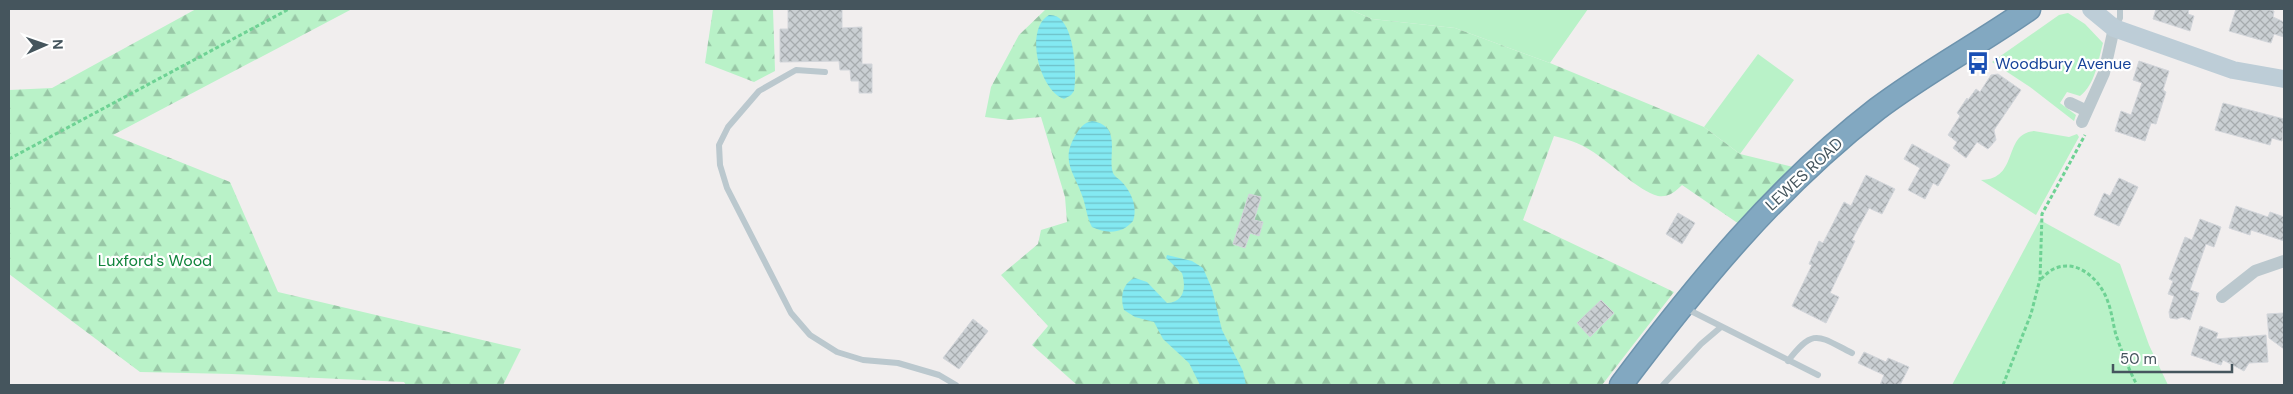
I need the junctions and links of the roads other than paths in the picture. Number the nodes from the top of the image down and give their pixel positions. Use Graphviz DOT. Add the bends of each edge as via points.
graph roads {
  1 [pos="2029,9"];
  2 [pos="2091,9"];
  3 [pos="2120,9"];
  4 [pos="2114,28"];
  5 [pos="825,72"];
  6 [pos="2284,79"];
  7 [pos="2070,103"];
  8 [pos="2284,262"];
  9 [pos="2222,297"];
  10 [pos="1681,306"];
  11 [pos="1721,327"];
  12 [pos="1852,353"];
  13 [pos="1788,361"];
  14 [pos="1818,375"];
  15 [pos="956,385"];
  16 [pos="1621,385"];
  17 [pos="1663,385"];
  1 -- 10 [label="highway, LEWES ROAD" via="1898,94 1808,167 1747,228"];
  2 -- 4 [label="street"];
  3 -- 4 [label="lane" via="2120,18"];
  4 -- 6 [label="street" via="2233,70"];
  4 -- 7 [label="street" via="2104,73 2085,116"];
  5 -- 15 [label="lane" via="796,70 759,91 728,126 719,145 720,165 727,188 791,313 810,335 836,352 939,375"];
  8 -- 9 [label="street" via="2255,271"];
  10 -- 11 [label="lane"];
  10 -- 16 [label="highway, LEWES ROAD"];
  11 -- 13 [label="lane"];
  11 -- 17 [label="lane"];
  12 -- 13 [label="lane" via="1822,338 1812,337"];
  13 -- 14 [label="lane"];
}
